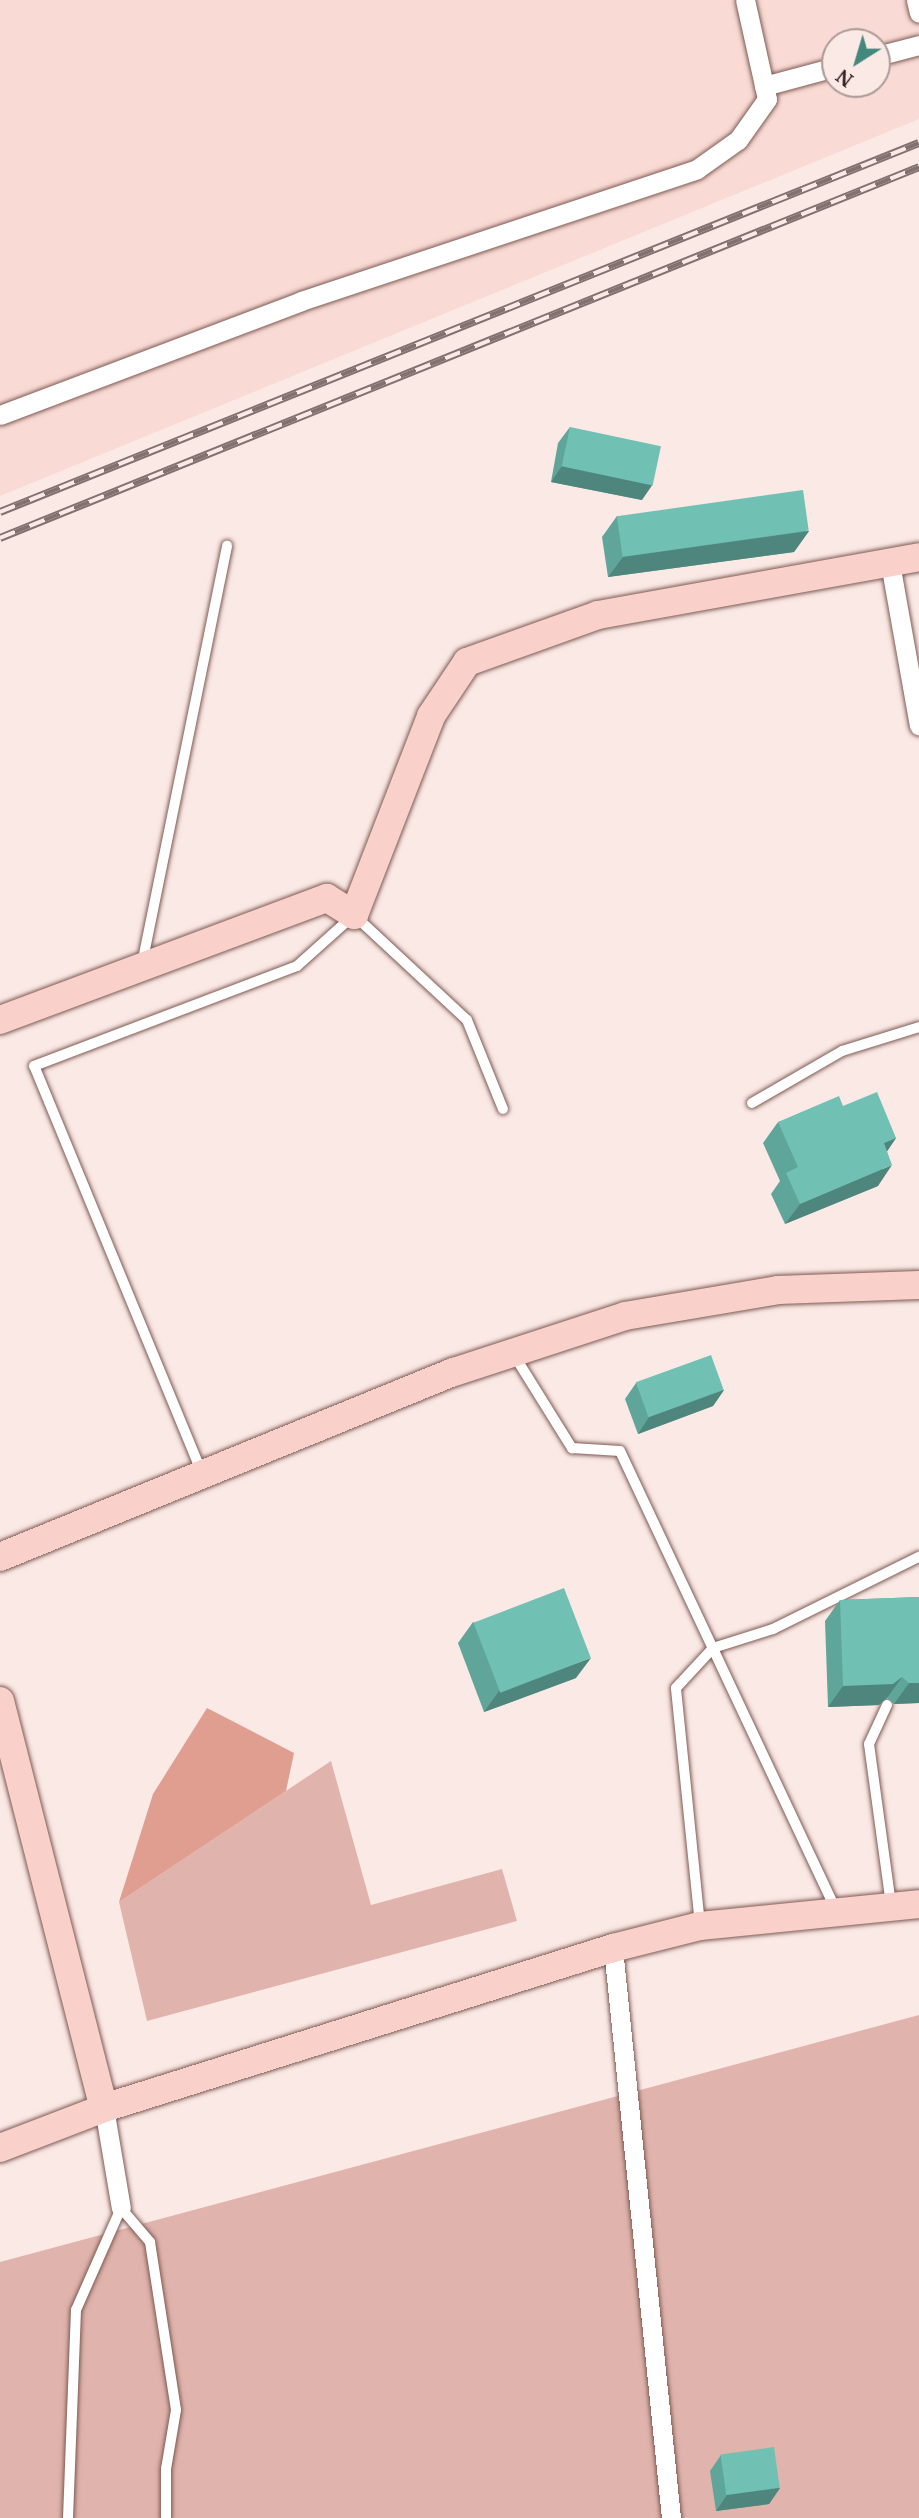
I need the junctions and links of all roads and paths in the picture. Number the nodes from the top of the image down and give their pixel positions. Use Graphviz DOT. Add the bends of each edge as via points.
graph roads {
  1 [pos="745,0"];
  2 [pos="916,0"];
  3 [pos="919,13"];
  4 [pos="919,45"];
  5 [pos="891,52"];
  6 [pos="821,71"];
  7 [pos="764,86"];
  8 [pos="0,415"];
  9 [pos="227,546"];
  10 [pos="919,557"];
  11 [pos="890,563"];
  12 [pos="919,726"];
  13 [pos="354,915"];
  14 [pos="141,968"];
  15 [pos="0,1020"];
  16 [pos="919,1027"];
  17 [pos="752,1103"];
  18 [pos="503,1109"];
  19 [pos="919,1285"];
  20 [pos="512,1353"];
  21 [pos="203,1475"];
  22 [pos="0,1557"];
  23 [pos="919,1557"];
  24 [pos="713,1648"];
  25 [pos="0,1701"];
  26 [pos="887,1704"];
  27 [pos="919,1904"];
  28 [pos="891,1906"];
  29 [pos="836,1910"];
  30 [pos="700,1926"];
  31 [pos="613,1948"];
  32 [pos="104,2108"];
  33 [pos="0,2148"];
  34 [pos="121,2208"];
  35 [pos="68,2518"];
  36 [pos="166,2518"];
  37 [pos="671,2518"];
  1 -- 7 [label="street"];
  2 -- 3 [label="street"];
  4 -- 5 [label="street"];
  6 -- 7 [label="street"];
  7 -- 8 [label="street" via="767,99 738,140 697,169 301,301"];
  9 -- 14 [label="lane"];
  10 -- 11 [label="street"];
  11 -- 12 [label="street"];
  11 -- 13 [label="street" via="598,615 467,663 430,716"];
  13 -- 14 [label="street" via="327,898"];
  13 -- 18 [label="lane" via="467,1020"];
  13 -- 21 [label="lane" via="297,966 34,1066"];
  14 -- 15 [label="street"];
  16 -- 17 [label="lane" via="842,1051"];
  19 -- 20 [label="street" via="778,1290 625,1316"];
  20 -- 21 [label="street" via="454,1372"];
  20 -- 24 [label="lane" via="572,1448 620,1451"];
  21 -- 22 [label="street"];
  23 -- 24 [label="lane" via="772,1629"];
  24 -- 29 [label="lane"];
  24 -- 30 [label="lane" via="676,1688"];
  25 -- 32 [label="street"];
  26 -- 28 [label="lane" via="870,1744"];
  27 -- 28 [label="street"];
  28 -- 29 [label="street"];
  29 -- 30 [label="street"];
  30 -- 31 [label="street"];
  31 -- 32 [label="street"];
  31 -- 37 [label="street"];
  32 -- 33 [label="street"];
  32 -- 34 [label="street"];
  34 -- 35 [label="lane" via="76,2310"];
  34 -- 36 [label="lane" via="150,2242 176,2410 166,2469"];
}
